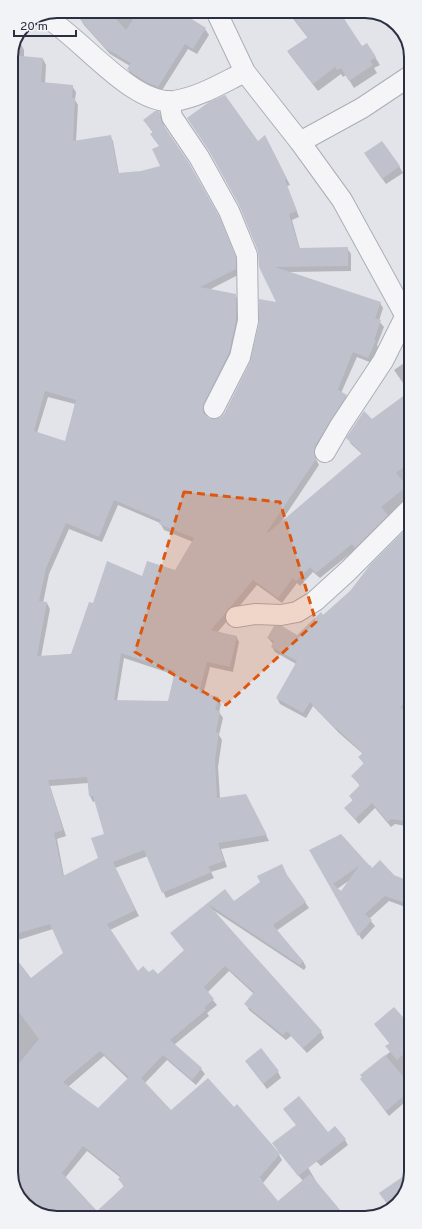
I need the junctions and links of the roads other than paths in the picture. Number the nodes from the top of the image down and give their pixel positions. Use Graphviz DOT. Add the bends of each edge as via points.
graph roads {
  1 [pos="219,18"];
  2 [pos="50,19"];
  3 [pos="244,72"];
  4 [pos="404,80"];
  5 [pos="168,101"];
  6 [pos="300,142"];
  7 [pos="404,314"];
  8 [pos="404,328"];
  9 [pos="214,408"];
  10 [pos="325,452"];
  11 [pos="404,515"];
  12 [pos="236,617"];
  1 -- 3 [label="street"];
  2 -- 5 [label="street" via="134,88 156,99"];
  3 -- 5 [label="street" via="189,98"];
  3 -- 6 [label="street"];
  4 -- 6 [label="street" via="350,115"];
  5 -- 9 [label="street" via="172,117 199,157 229,211 247,255 248,321 240,358"];
  6 -- 7 [label="street" via="342,200"];
  8 -- 10 [label="street"];
  11 -- 12 [label="street" via="315,601 296,612"];
}
